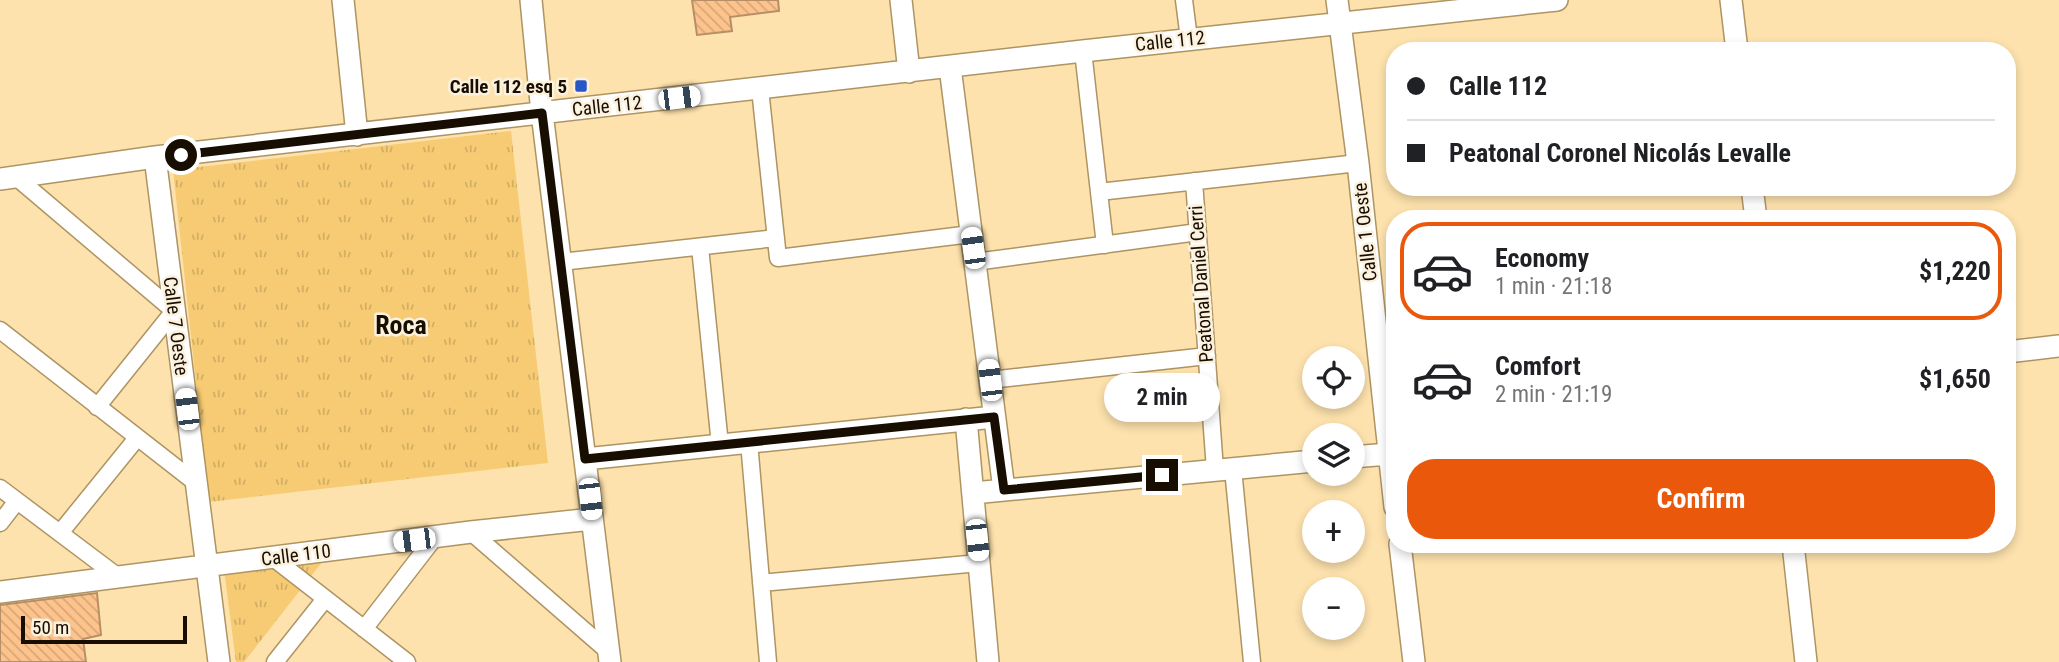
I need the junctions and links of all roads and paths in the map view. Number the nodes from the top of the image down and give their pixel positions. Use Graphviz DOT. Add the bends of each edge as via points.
graph roads {
  1 [pos="343,0"];
  2 [pos="531,0"];
  3 [pos="901,0"];
  4 [pos="1184,0"];
  5 [pos="1337,0"];
  6 [pos="1558,0"];
  7 [pos="1731,0"];
  8 [pos="1340,23"];
  9 [pos="1189,39"];
  10 [pos="1736,42"];
  11 [pos="1083,51"];
  12 [pos="950,67"];
  13 [pos="909,72"];
  14 [pos="760,89"];
  15 [pos="542,113"];
  16 [pos="358,135"];
  17 [pos="155,157"];
  18 [pos="1358,163"];
  19 [pos="8,178"];
  20 [pos="1194,181"];
  21 [pos="1099,192"];
  22 [pos="1198,233"];
  23 [pos="971,234"];
  24 [pos="775,238"];
  25 [pos="1105,245"];
  26 [pos="701,247"];
  27 [pos="561,262"];
  28 [pos="975,262"];
  29 [pos="174,311"];
  30 [pos="0,330"];
  31 [pos="2059,346"];
  32 [pos="2016,351"];
  33 [pos="1207,356"];
  34 [pos="990,380"];
  35 [pos="1386,384"];
  36 [pos="97,407"];
  37 [pos="994,417"];
  38 [pos="966,419"];
  39 [pos="137,438"];
  40 [pos="749,442"];
  41 [pos="720,445"];
  42 [pos="1386,454"];
  43 [pos="1365,456"];
  44 [pos="585,459"];
  45 [pos="1302,462"];
  46 [pos="1224,470"];
  47 [pos="196,483"];
  48 [pos="0,488"];
  49 [pos="1004,490"];
  50 [pos="973,493"];
  51 [pos="17,501"];
  52 [pos="592,519"];
  53 [pos="0,523"];
  54 [pos="471,532"];
  55 [pos="60,533"];
  56 [pos="435,537"];
  57 [pos="1400,553"];
  58 [pos="1794,553"];
  59 [pos="272,558"];
  60 [pos="979,563"];
  61 [pos="206,565"];
  62 [pos="117,576"];
  63 [pos="761,583"];
  64 [pos="0,592"];
  65 [pos="325,599"];
  66 [pos="364,629"];
  67 [pos="607,659"];
  68 [pos="219,662"];
  69 [pos="275,662"];
  70 [pos="407,662"];
  71 [pos="768,662"];
  72 [pos="988,662"];
  73 [pos="1252,662"];
  74 [pos="1414,662"];
  75 [pos="1806,662"];
  1 -- 16 [label="street"];
  2 -- 15 [label="street"];
  3 -- 13 [label="street"];
  4 -- 9 [label="street"];
  5 -- 8 [label="street, Calle 1 Oeste"];
  6 -- 8 [label="street, Calle 112"];
  7 -- 10 [label="street"];
  8 -- 9 [label="street, Calle 112"];
  8 -- 18 [label="street, Calle 1 Oeste"];
  9 -- 11 [label="street, Calle 112"];
  11 -- 12 [label="street, Calle 112"];
  11 -- 21 [label="street"];
  12 -- 13 [label="street, Calle 112"];
  12 -- 23 [label="street"];
  13 -- 14 [label="street, Calle 112"];
  14 -- 15 [label="street, Calle 112"];
  14 -- 24 [label="street"];
  15 -- 16 [label="street, Calle 112"];
  15 -- 27 [label="street"];
  16 -- 17 [label="street, Calle 112"];
  17 -- 19 [label="street, Calle 112"];
  17 -- 29 [label="street, Calle 7 Oeste"];
  18 -- 20 [label="street"];
  18 -- 35 [label="street, Calle 1 Oeste"];
  19 -- 29 [label="street"];
  20 -- 21 [label="street"];
  20 -- 22 [label="street, Peatonal Daniel Cerri"];
  21 -- 25 [label="street"];
  22 -- 25 [label="street"];
  22 -- 33 [label="street, Peatonal Daniel Cerri"];
  23 -- 24 [label="street" via="778,258"];
  23 -- 28 [label="street"];
  24 -- 26 [label="street"];
  25 -- 28 [label="street"];
  26 -- 27 [label="street"];
  26 -- 41 [label="street"];
  27 -- 44 [label="street"];
  28 -- 34 [label="street"];
  29 -- 36 [label="street"];
  29 -- 47 [label="street, Calle 7 Oeste"];
  30 -- 36 [label="street"];
  31 -- 32 [label="street"];
  33 -- 34 [label="street"];
  33 -- 46 [label="street, Peatonal Daniel Cerri"];
  34 -- 37 [label="street"];
  36 -- 39 [label="street"];
  37 -- 38 [label="street"];
  37 -- 49 [label="street"];
  38 -- 40 [label="street"];
  38 -- 50 [label="street"];
  39 -- 47 [label="street"];
  39 -- 55 [label="street"];
  40 -- 41 [label="street"];
  40 -- 63 [label="street"];
  41 -- 44 [label="street"];
  42 -- 43 [label="street"];
  44 -- 52 [label="street"];
  45 -- 46 [label="street"];
  46 -- 49 [label="street"];
  46 -- 73 [label="street, Peatonal Daniel Cerri"];
  47 -- 61 [label="street, Calle 7 Oeste"];
  48 -- 51 [label="street"];
  49 -- 50 [label="street"];
  50 -- 60 [label="street"];
  51 -- 53 [label="street"];
  51 -- 55 [label="street"];
  52 -- 54 [label="street, Calle 110"];
  52 -- 67 [label="street"];
  54 -- 56 [label="street, Calle 110"];
  54 -- 67 [label="street"];
  55 -- 62 [label="street"];
  56 -- 59 [label="street, Calle 110"];
  56 -- 66 [label="street"];
  57 -- 74 [label="street"];
  58 -- 75 [label="street"];
  59 -- 61 [label="street, Calle 110"];
  59 -- 65 [label="street"];
  60 -- 63 [label="street"];
  60 -- 72 [label="street"];
  61 -- 62 [label="street, Calle 110"];
  61 -- 68 [label="street, Calle 7 Oeste"];
  62 -- 64 [label="street, Calle 110"];
  63 -- 71 [label="street"];
  65 -- 66 [label="street"];
  65 -- 69 [label="street"];
  66 -- 70 [label="street"];
}
